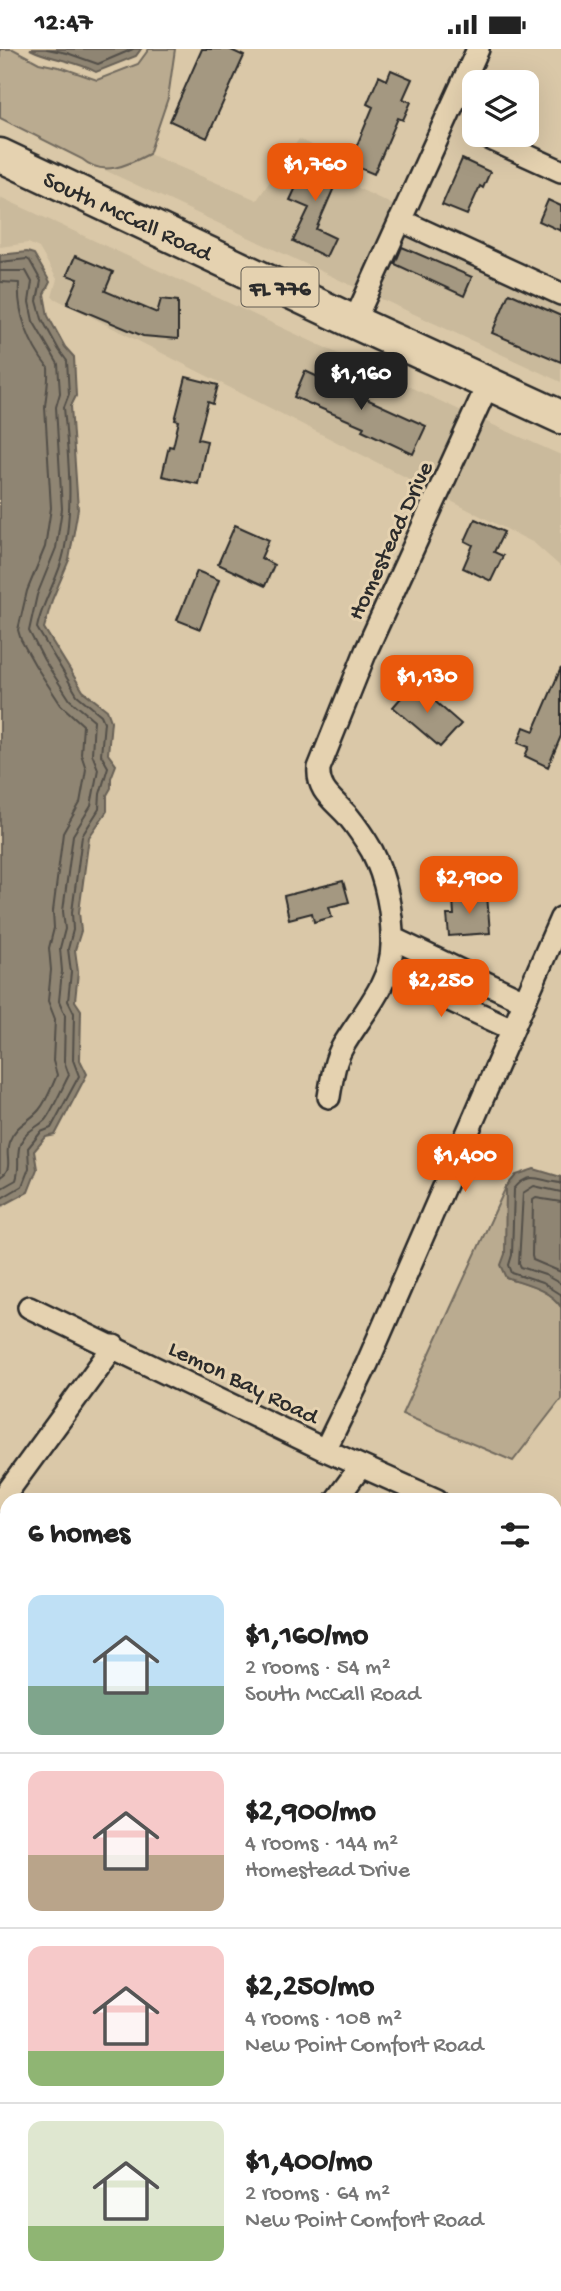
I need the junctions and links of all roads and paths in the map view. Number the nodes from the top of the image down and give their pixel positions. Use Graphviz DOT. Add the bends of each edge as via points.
graph roads {
  1 [pos="478,49"];
  2 [pos="447,119"];
  3 [pos="462,126"];
  4 [pos="508,147"];
  5 [pos="0,155"];
  6 [pos="561,171"];
  7 [pos="400,220"];
  8 [pos="561,294"];
  9 [pos="354,323"];
  10 [pos="488,384"];
  11 [pos="561,417"];
  12 [pos="561,918"];
  13 [pos="392,938"];
  14 [pos="387,971"];
  15 [pos="524,1001"];
  16 [pos="512,1029"];
  17 [pos="328,1097"];
  18 [pos="29,1307"];
  19 [pos="114,1346"];
  20 [pos="325,1450"];
  21 [pos="361,1466"];
  22 [pos="7,1493"];
  23 [pos="341,1493"];
  24 [pos="421,1493"];
  1 -- 2 [label="street"];
  2 -- 3 [label="street"];
  2 -- 7 [label="street"];
  4 -- 6 [label="street"];
  5 -- 9 [label="main road, South McCall Road / FL 776"];
  7 -- 8 [label="street"];
  7 -- 9 [label="street"];
  9 -- 10 [label="main road, South McCall Road / FL 776"];
  10 -- 11 [label="main road, South McCall Road / FL 776"];
  10 -- 13 [label="street, Homestead Drive" via="366,651 319,768 325,793 354,823 379,867"];
  12 -- 15 [label="street"];
  13 -- 14 [label="street, Homestead Drive"];
  13 -- 15 [label="street"];
  14 -- 16 [label="street"];
  14 -- 17 [label="street, Homestead Drive" via="339,1053"];
  15 -- 16 [label="street"];
  16 -- 20 [label="street"];
  18 -- 19 [label="street, Lemon Bay Road"];
  19 -- 20 [label="street, Lemon Bay Road"];
  19 -- 22 [label="street"];
  20 -- 21 [label="street, Lemon Bay Road"];
  21 -- 23 [label="street"];
  21 -- 24 [label="street, Lemon Bay Road"];
}
